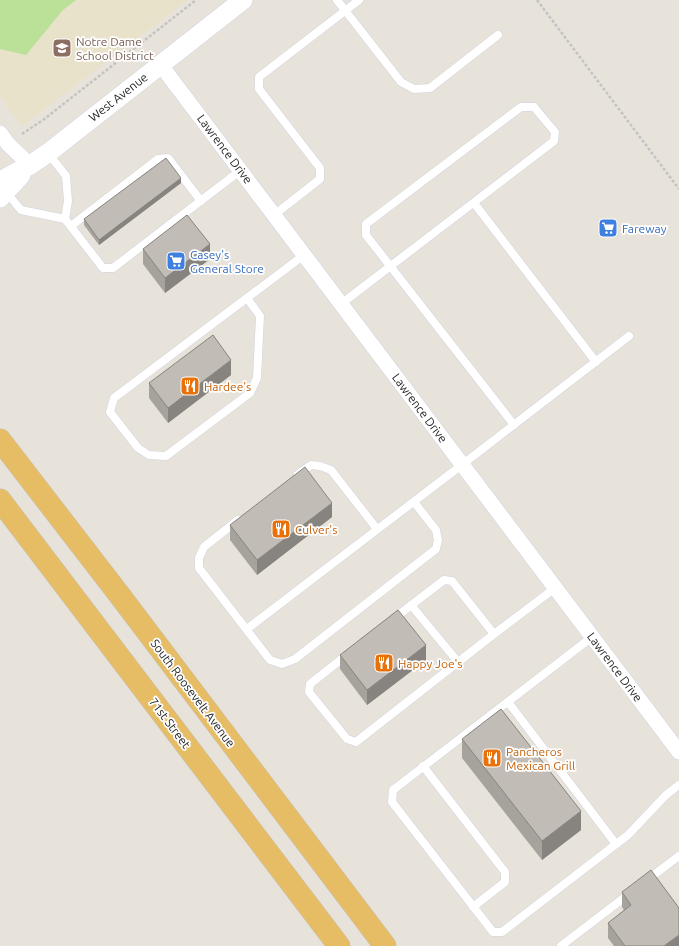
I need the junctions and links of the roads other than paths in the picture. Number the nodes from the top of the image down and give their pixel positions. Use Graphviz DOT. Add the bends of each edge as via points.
graph roads {
  1 [pos="243,0"];
  2 [pos="337,0"];
  3 [pos="360,0"];
  4 [pos="345,11"];
  5 [pos="498,35"];
  6 [pos="160,64"];
  7 [pos="4,138"];
  8 [pos="48,153"];
  9 [pos="30,165"];
  10 [pos="241,170"];
  11 [pos="2,191"];
  12 [pos="201,201"];
  13 [pos="474,203"];
  14 [pos="274,215"];
  15 [pos="65,219"];
  16 [pos="71,226"];
  17 [pos="304,255"];
  18 [pos="390,266"];
  19 [pos="246,298"];
  20 [pos="341,304"];
  21 [pos="629,336"];
  22 [pos="596,362"];
  23 [pos="514,425"];
  24 [pos="0,440"];
  25 [pos="463,464"];
  26 [pos="292,479"];
  27 [pos="0,500"];
  28 [pos="414,502"];
  29 [pos="248,513"];
  30 [pos="377,529"];
  31 [pos="555,588"];
  32 [pos="411,605"];
  33 [pos="388,624"];
  34 [pos="246,629"];
  35 [pos="494,634"];
  36 [pos="592,637"];
  37 [pos="352,651"];
  38 [pos="458,662"];
  39 [pos="508,702"];
  40 [pos="679,752"];
  41 [pos="423,766"];
  42 [pos="679,785"];
  43 [pos="616,844"];
  44 [pos="678,860"];
  45 [pos="474,907"];
  46 [pos="565,945"];
  47 [pos="339,946"];
  48 [pos="385,946"];
  1 -- 6 [label="street, West Avenue"];
  2 -- 4 [label="lane"];
  3 -- 4 [label="lane"];
  4 -- 5 [label="lane" via="401,82 414,89 430,88"];
  4 -- 14 [label="lane" via="259,77 259,89 320,168 320,179"];
  6 -- 8 [label="street, West Avenue"];
  6 -- 10 [label="street, Lawrence Drive"];
  7 -- 9 [label="street"];
  8 -- 9 [label="street, West Avenue"];
  8 -- 15 [label="lane" via="66,176 68,201"];
  9 -- 11 [label="street, West Avenue"];
  10 -- 12 [label="lane"];
  10 -- 14 [label="street, Lawrence Drive"];
  11 -- 15 [label="lane" via="21,210"];
  12 -- 16 [label="lane" via="113,268 103,268"];
  12 -- 16 [label="lane" via="168,158 158,159"];
  13 -- 18 [label="lane"];
  13 -- 18 [label="lane" via="554,141 554,132 534,107 521,106 366,224 366,235"];
  13 -- 22 [label="lane"];
  14 -- 17 [label="street, Lawrence Drive"];
  15 -- 16 [label="lane"];
  17 -- 19 [label="lane"];
  17 -- 20 [label="street, Lawrence Drive"];
  18 -- 20 [label="lane"];
  18 -- 23 [label="lane"];
  19 -- 19 [label="lane" via="114,398 110,412 138,448 150,455 166,456 250,393 257,378 260,316"];
  20 -- 25 [label="street, Lawrence Drive"];
  21 -- 22 [label="lane"];
  22 -- 23 [label="lane"];
  23 -- 25 [label="lane"];
  24 -- 48 [label="highway, South Roosevelt Avenue"];
  25 -- 28 [label="lane"];
  25 -- 31 [label="street, Lawrence Drive"];
  26 -- 30 [label="lane" via="311,464 331,470"];
  27 -- 47 [label="highway, 71st Street"];
  28 -- 30 [label="lane"];
  28 -- 34 [label="lane" via="436,530 436,549 295,659 282,664 270,660"];
  29 -- 34 [label="lane" via="204,547 199,558 199,568"];
  30 -- 34 [label="lane"];
  31 -- 35 [label="lane"];
  31 -- 36 [label="street, Lawrence Drive"];
  32 -- 33 [label="lane"];
  32 -- 35 [label="lane" via="444,580 452,581"];
  32 -- 38 [label="lane"];
  35 -- 38 [label="lane"];
  36 -- 39 [label="lane"];
  36 -- 40 [label="street, Lawrence Drive"];
  37 -- 38 [label="lane" via="310,684 309,692 347,739 356,742"];
  39 -- 41 [label="lane"];
  39 -- 43 [label="lane"];
  41 -- 45 [label="lane" via="393,790 392,802"];
  41 -- 45 [label="lane" via="505,872 505,882"];
  42 -- 43 [label="lane"];
  43 -- 45 [label="lane" via="502,932 493,932"];
  44 -- 46 [label="lane" via="636,889"];
}
